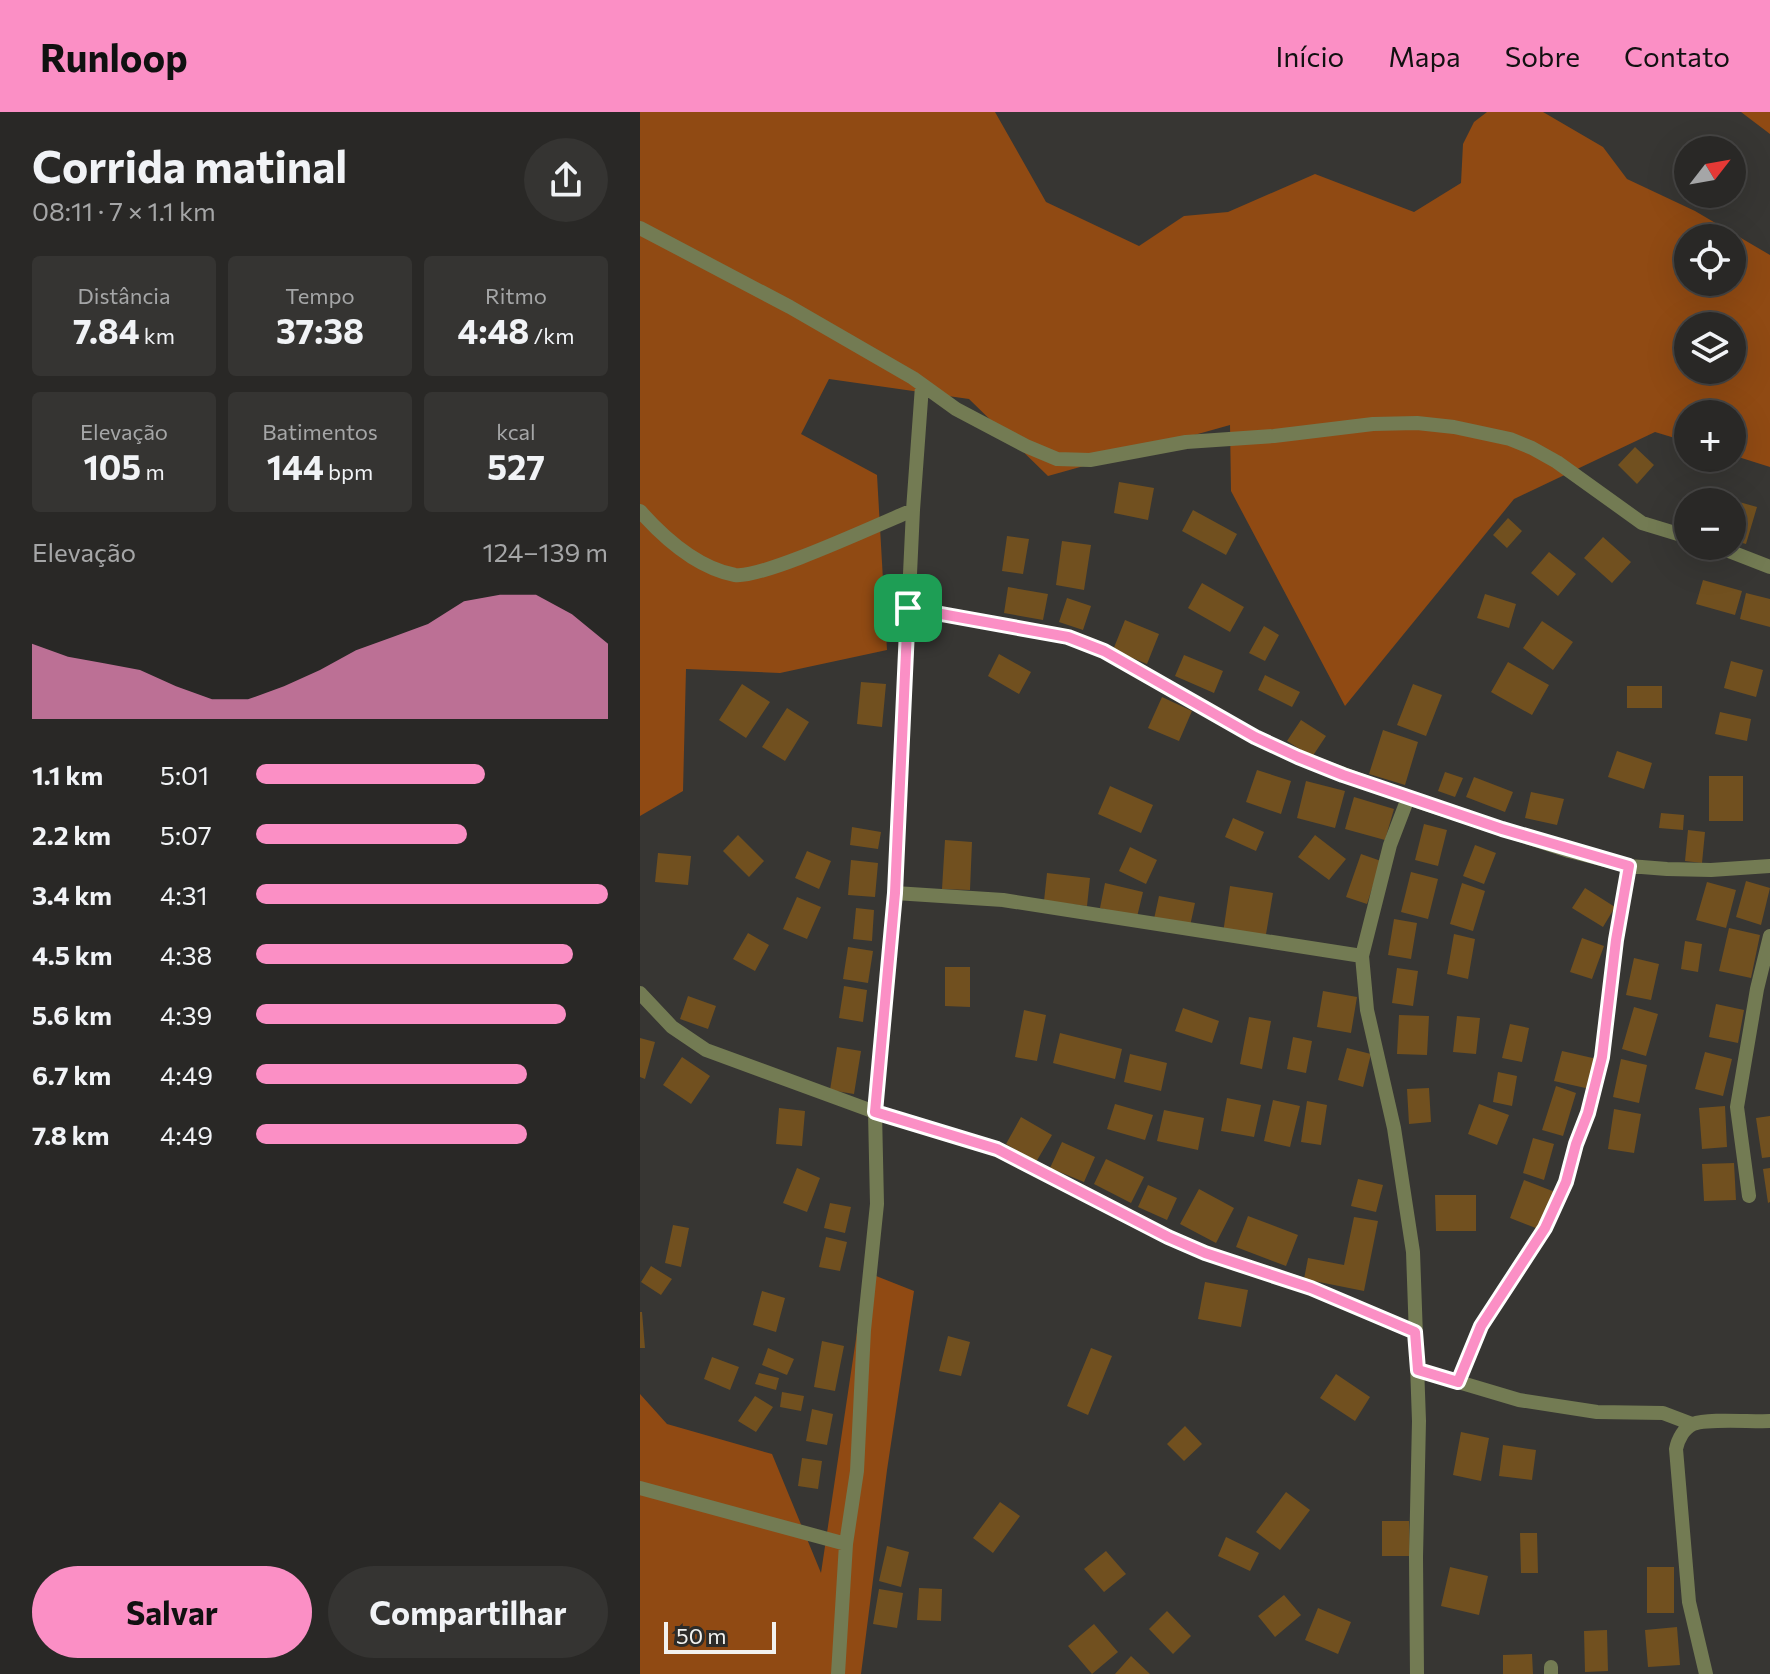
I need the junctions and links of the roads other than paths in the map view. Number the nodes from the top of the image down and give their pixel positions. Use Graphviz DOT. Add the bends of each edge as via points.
graph roads {
  1 [pos="640,228"];
  2 [pos="922,386"];
  3 [pos="913,510"];
  4 [pos="640,511"];
  5 [pos="1674,533"];
  6 [pos="1746,558"];
  7 [pos="1770,567"];
  8 [pos="908,608"];
  9 [pos="1408,798"];
  10 [pos="1629,866"];
  11 [pos="1770,866"];
  12 [pos="895,893"];
  13 [pos="1770,936"];
  14 [pos="1362,956"];
  15 [pos="640,993"];
  16 [pos="875,1112"];
  17 [pos="1749,1196"];
  18 [pos="1415,1332"];
  19 [pos="1418,1370"];
  20 [pos="1458,1382"];
  21 [pos="1770,1421"];
  22 [pos="1692,1424"];
  23 [pos="640,1488"];
  24 [pos="846,1544"];
  25 [pos="838,1674"];
  26 [pos="1417,1674"];
  27 [pos="1706,1674"];
  1 -- 2 [label="street" via="790,307"];
  2 -- 3 [label="street"];
  2 -- 5 [label="street" via="1026,446 1065,461 1186,442 1373,424 1454,427 1532,448 1642,523"];
  3 -- 4 [label="street" via="755,574 737,575 684,550"];
  3 -- 8 [label="street"];
  6 -- 7 [label="street"];
  8 -- 9 [label="street" via="1068,637 1104,651 1255,737"];
  8 -- 12 [label="street"];
  9 -- 10 [label="street"];
  9 -- 14 [label="street" via="1390,845"];
  10 -- 11 [label="street"];
  10 -- 20 [label="street" via="1602,1057 1566,1182 1545,1228 1481,1326"];
  12 -- 14 [label="street" via="1003,900"];
  12 -- 16 [label="street"];
  13 -- 17 [label="street" via="1737,1107"];
  14 -- 18 [label="street" via="1367,1010 1394,1128 1413,1252"];
  15 -- 16 [label="street" via="672,1027 706,1050"];
  16 -- 18 [label="street" via="997,1149 1168,1237"];
  16 -- 24 [label="street" via="877,1204 857,1471"];
  18 -- 19 [label="street"];
  19 -- 20 [label="street"];
  19 -- 26 [label="street"];
  20 -- 22 [label="street" via="1556,1407 1663,1413"];
  21 -- 22 [label="street"];
  22 -- 27 [label="street" via="1676,1449 1689,1602"];
  23 -- 24 [label="street"];
  24 -- 25 [label="street"];
}
